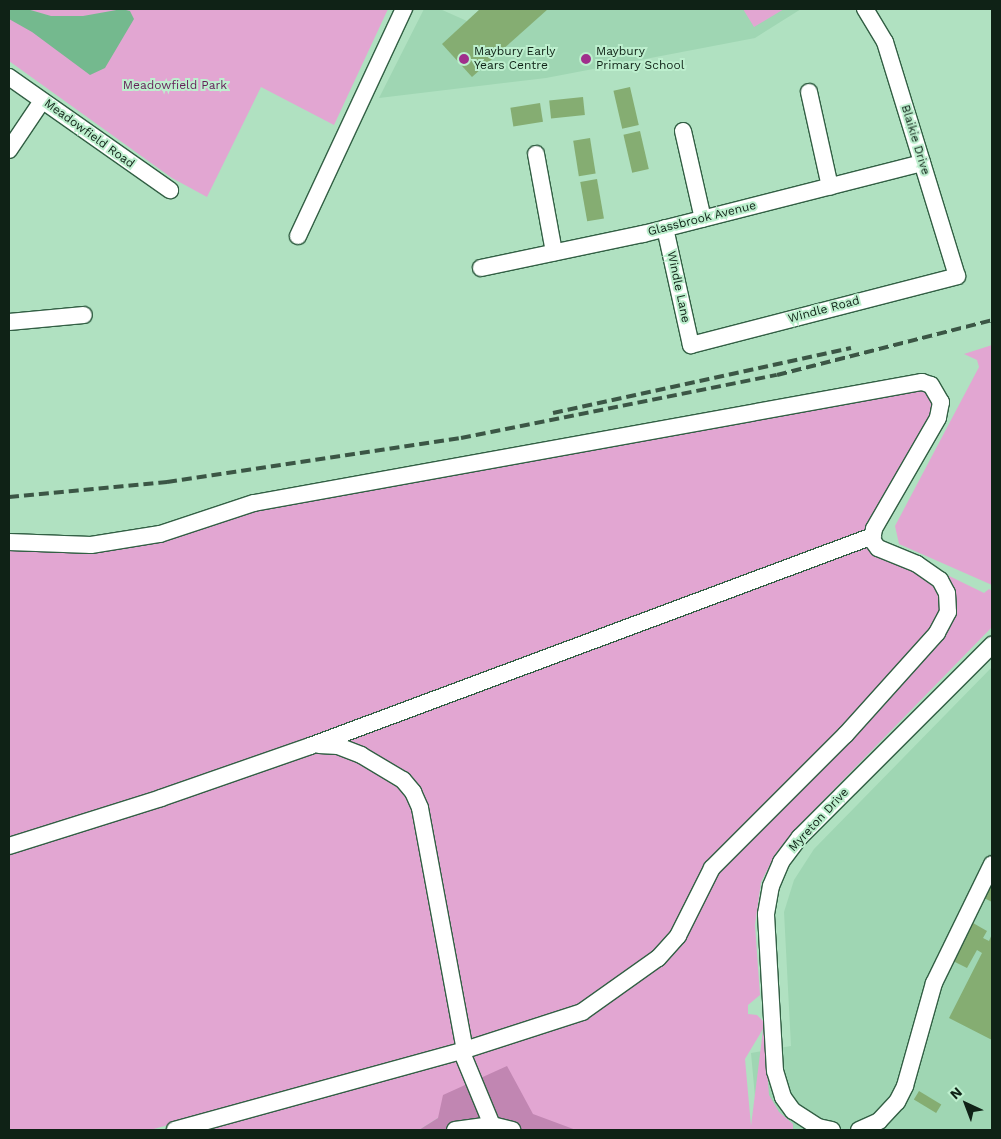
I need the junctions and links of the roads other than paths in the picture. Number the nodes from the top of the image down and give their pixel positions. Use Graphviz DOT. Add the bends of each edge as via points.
graph roads {
  1 [pos="404,9"];
  2 [pos="865,9"];
  3 [pos="9,77"];
  4 [pos="809,92"];
  5 [pos="42,101"];
  6 [pos="683,131"];
  7 [pos="9,150"];
  8 [pos="536,154"];
  9 [pos="922,163"];
  10 [pos="830,186"];
  11 [pos="170,190"];
  12 [pos="703,218"];
  13 [pos="665,228"];
  14 [pos="298,236"];
  15 [pos="554,252"];
  16 [pos="481,268"];
  17 [pos="957,276"];
  18 [pos="84,314"];
  19 [pos="9,322"];
  20 [pos="691,345"];
  21 [pos="873,536"];
  22 [pos="9,542"];
  23 [pos="992,645"];
  24 [pos="310,746"];
  25 [pos="9,846"];
  26 [pos="992,864"];
  27 [pos="464,1053"];
  28 [pos="492,1125"];
  29 [pos="176,1130"];
  30 [pos="455,1130"];
  31 [pos="512,1130"];
  32 [pos="832,1130"];
  33 [pos="859,1130"];
  1 -- 14 [label="street"];
  2 -- 9 [label="street, Blaikie Drive" via="885,42"];
  3 -- 5 [label="street, Meadowfield Road"];
  4 -- 10 [label="street"];
  5 -- 7 [label="street"];
  5 -- 11 [label="street, Meadowfield Road"];
  6 -- 12 [label="street"];
  8 -- 15 [label="street"];
  9 -- 10 [label="street, Glassbrook Avenue"];
  9 -- 17 [label="street, Blaikie Drive"];
  10 -- 12 [label="street, Glassbrook Avenue"];
  12 -- 13 [label="street, Glassbrook Avenue"];
  13 -- 15 [label="street, Glassbrook Avenue"];
  13 -- 20 [label="street, Windle Lane"];
  15 -- 16 [label="street, Glassbrook Avenue"];
  17 -- 20 [label="street, Windle Road"];
  18 -- 19 [label="street"];
  21 -- 22 [label="street" via="938,418 941,402 931,385 922,382 254,503 160,534 92,545"];
  21 -- 24 [label="street"];
  21 -- 27 [label="street" via="878,548 917,564 940,580 947,593 948,612 937,633 845,735 712,868 678,936 658,958 582,1012"];
  23 -- 32 [label="street, Myreton Drive" via="822,814 781,862 771,886 766,914 775,1071 783,1097 793,1111 818,1127"];
  24 -- 25 [label="street"];
  24 -- 27 [label="street" via="327,744 349,750 404,780 413,792 420,808"];
  26 -- 33 [label="street" via="934,983 905,1086 897,1102 879,1121"];
  27 -- 28 [label="street"];
  27 -- 29 [label="street"];
  28 -- 30 [label="street"];
  28 -- 31 [label="street"];
}
